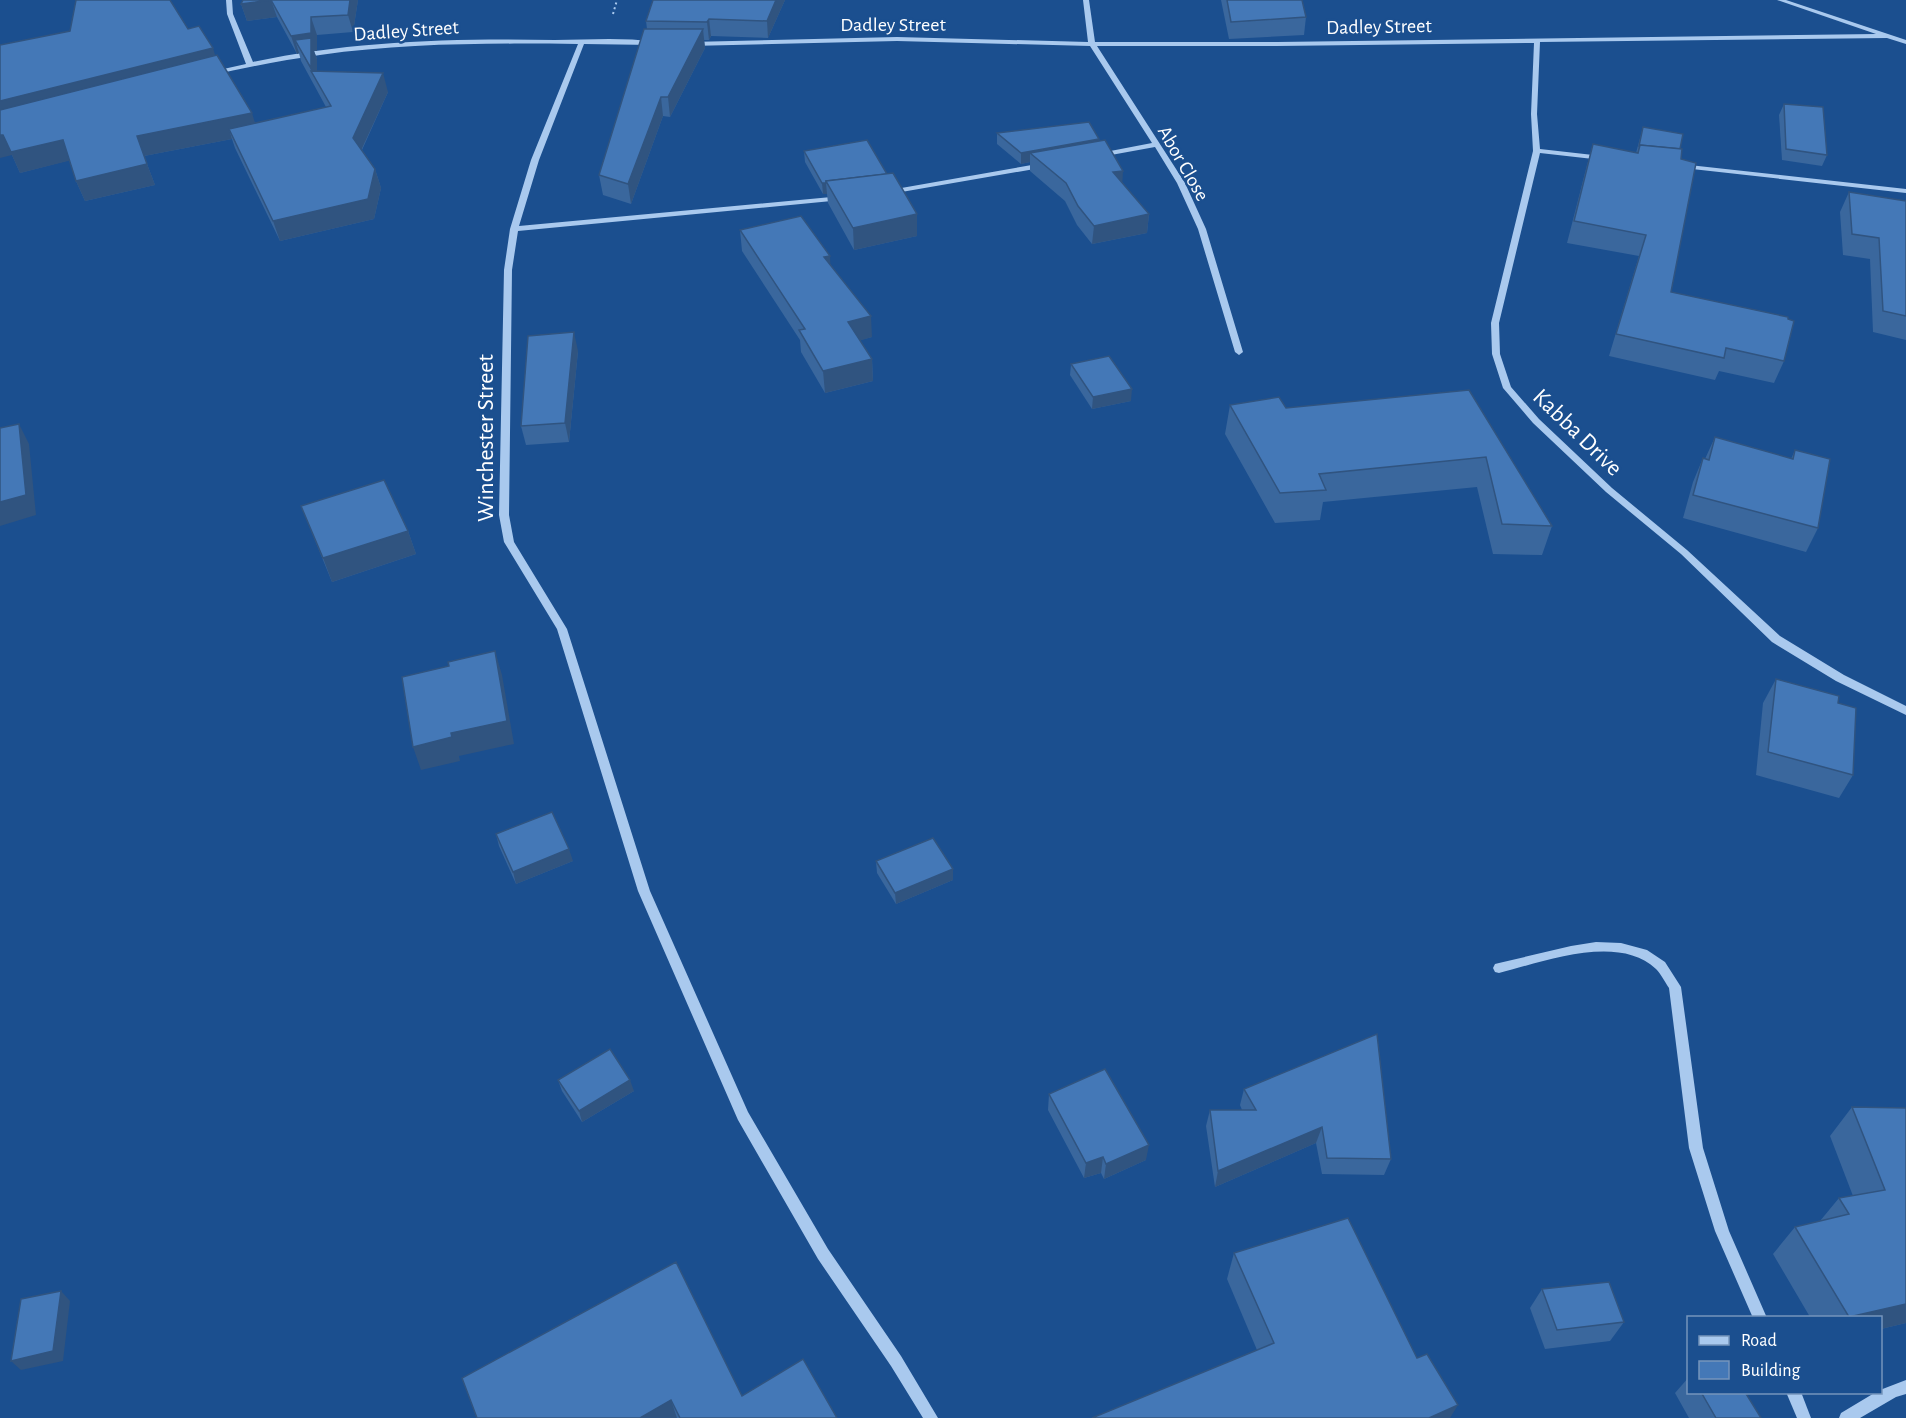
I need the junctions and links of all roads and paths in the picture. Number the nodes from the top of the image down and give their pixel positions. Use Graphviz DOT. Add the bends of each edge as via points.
graph roads {
  1 [pos="229,0"];
  2 [pos="1086,0"];
  3 [pos="1780,0"];
  4 [pos="1887,36"];
  5 [pos="582,41"];
  6 [pos="1537,41"];
  7 [pos="1906,42"];
  8 [pos="657,43"];
  9 [pos="679,44"];
  10 [pos="1092,44"];
  11 [pos="250,64"];
  12 [pos="204,76"];
  13 [pos="1155,145"];
  14 [pos="1536,151"];
  15 [pos="1088,157"];
  16 [pos="1608,158"];
  17 [pos="1054,163"];
  18 [pos="1679,166"];
  19 [pos="1906,191"];
  20 [pos="882,193"];
  21 [pos="849,197"];
  22 [pos="514,229"];
  23 [pos="1239,352"];
  24 [pos="1906,711"];
  25 [pos="1499,968"];
  26 [pos="1760,1316"];
  27 [pos="1906,1388"];
  28 [pos="1794,1394"];
  29 [pos="931,1418"];
  30 [pos="1804,1418"];
  31 [pos="1846,1418"];
  1 -- 11 [label="street" via="230,14"];
  2 -- 10 [label="street, Abor Close"];
  3 -- 4 [label="street"];
  4 -- 6 [label="street, Dadley Street"];
  4 -- 7 [label="street"];
  5 -- 8 [label="street, Dadley Street"];
  5 -- 11 [label="street, Dadley Street" via="419,44"];
  5 -- 22 [label="street, Winchester Street"];
  6 -- 10 [label="street, Dadley Street"];
  6 -- 14 [label="street, Kabba Drive"];
  9 -- 10 [label="street, Dadley Street" via="897,39"];
  10 -- 13 [label="street, Abor Close"];
  11 -- 12 [label="street, Dadley Street"];
  13 -- 15 [label="street"];
  13 -- 23 [label="street, Abor Close" via="1181,183 1202,229"];
  14 -- 16 [label="street"];
  14 -- 24 [label="street, Kabba Drive" via="1495,323 1496,354 1507,388 1609,490 1684,552 1776,639 1840,678"];
  17 -- 20 [label="street"];
  18 -- 19 [label="street"];
  21 -- 22 [label="street"];
  22 -- 29 [label="street, Winchester Street" via="508,270 504,447 508,542 562,629 644,891 743,1116 823,1254"];
  25 -- 26 [label="street" via="1605,946 1631,947 1653,956 1668,971 1675,987 1696,1148 1722,1231"];
  27 -- 31 [label="street" via="1893,1391"];
  28 -- 30 [label="street"];
}
